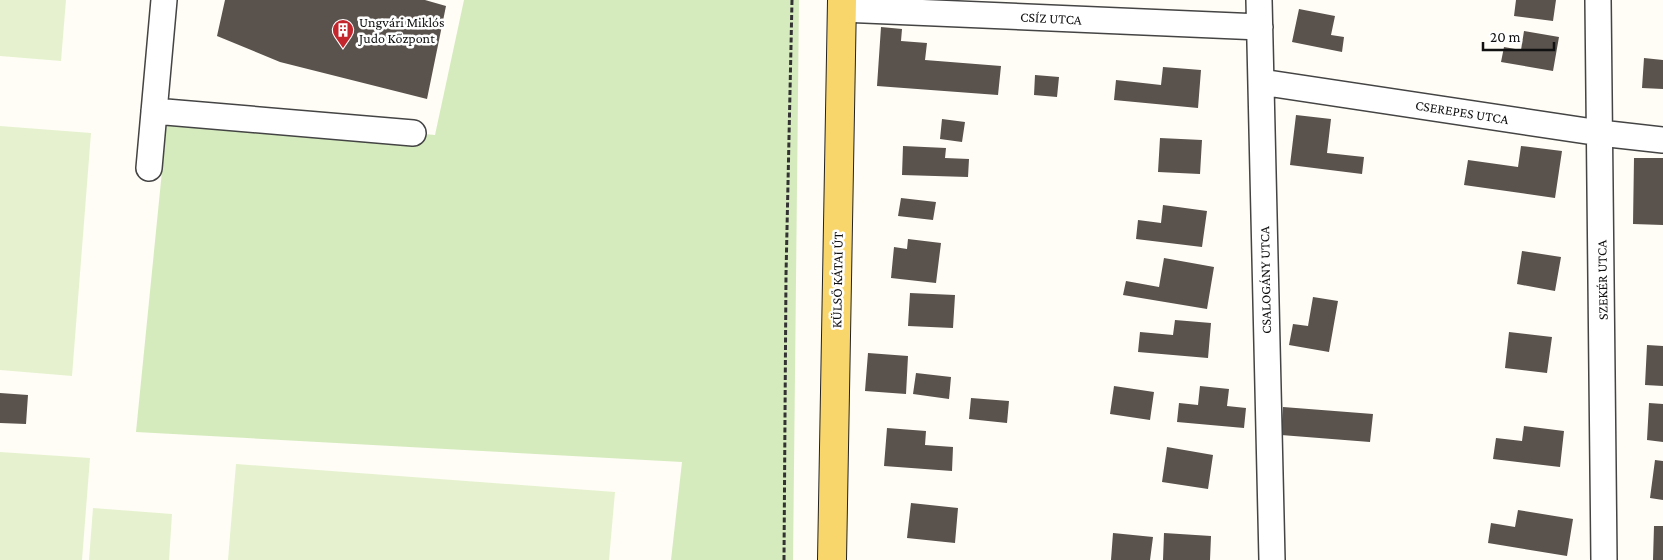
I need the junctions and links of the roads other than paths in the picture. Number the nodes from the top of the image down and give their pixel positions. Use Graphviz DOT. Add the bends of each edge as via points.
graph roads {
  1 [pos="164,0"];
  2 [pos="1259,0"];
  3 [pos="1598,0"];
  4 [pos="842,4"];
  5 [pos="1260,28"];
  6 [pos="1261,82"];
  7 [pos="154,111"];
  8 [pos="413,133"];
  9 [pos="1600,133"];
  10 [pos="1663,140"];
  11 [pos="149,168"];
  12 [pos="832,560"];
  13 [pos="1272,560"];
  14 [pos="1604,560"];
  1 -- 7 [label="street"];
  2 -- 5 [label="street, CSALOGÁNY UTCA"];
  3 -- 9 [label="street, SZEKÉR UTCA"];
  4 -- 5 [label="street, CSÍZ UTCA"];
  4 -- 12 [label="main road, KÜLSŐ KÁTAI ÚT"];
  5 -- 6 [label="street, CSALOGÁNY UTCA"];
  6 -- 9 [label="street, CSEREPES UTCA"];
  6 -- 13 [label="street, CSALOGÁNY UTCA"];
  7 -- 8 [label="street"];
  7 -- 11 [label="street"];
  9 -- 10 [label="street, CSEREPES UTCA"];
  9 -- 14 [label="street, SZEKÉR UTCA"];
}
